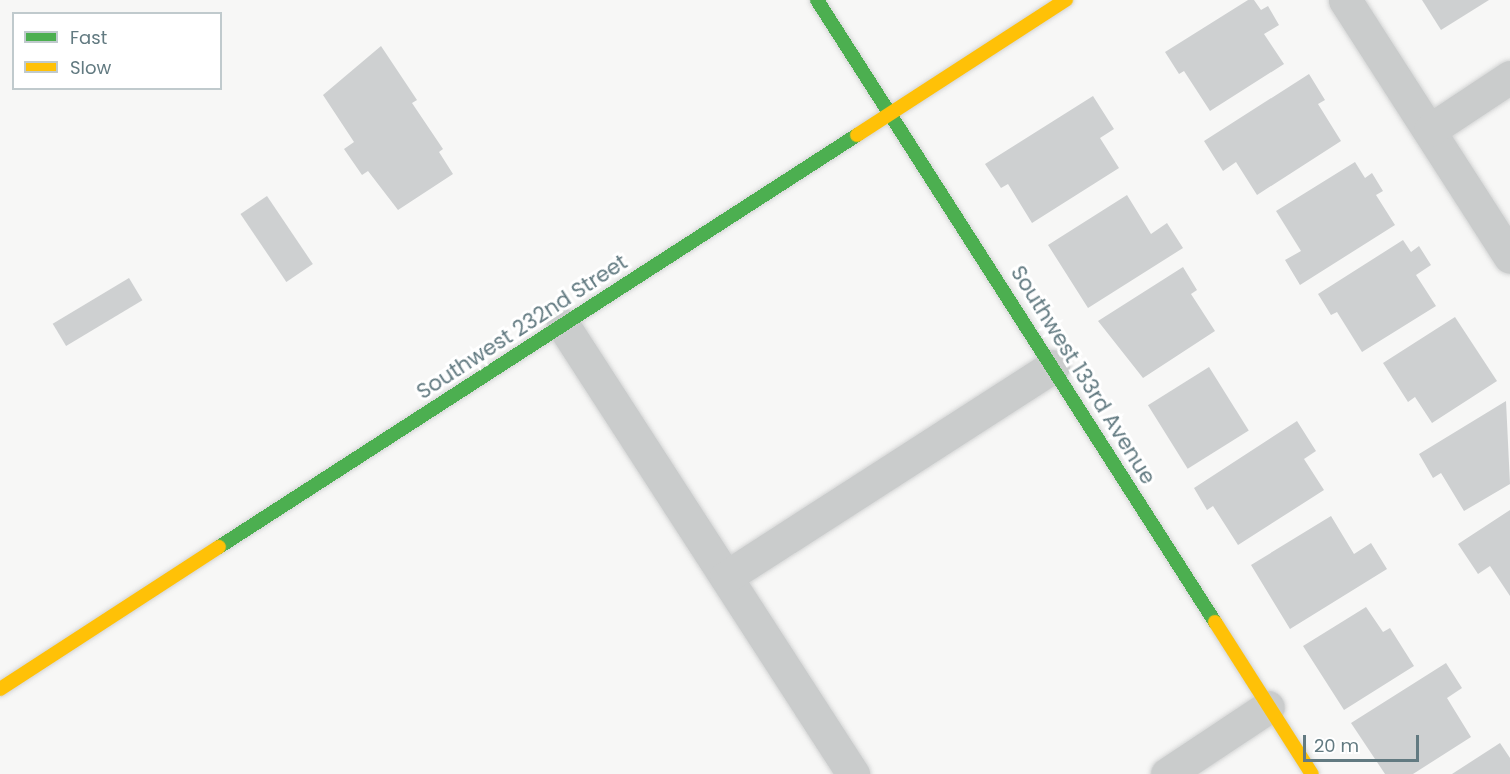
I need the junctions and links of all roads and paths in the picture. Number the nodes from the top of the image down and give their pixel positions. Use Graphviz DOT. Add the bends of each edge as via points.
graph roads {
  1 [pos="817,0"];
  2 [pos="1066,0"];
  3 [pos="1345,0"];
  4 [pos="1510,77"];
  5 [pos="891,114"];
  6 [pos="1430,130"];
  7 [pos="1510,257"];
  8 [pos="563,325"];
  9 [pos="1053,366"];
  10 [pos="726,577"];
  11 [pos="0,689"];
  12 [pos="1268,707"];
  13 [pos="853,774"];
  14 [pos="1167,774"];
  15 [pos="1312,774"];
  1 -- 5 [label="street, Southwest 133rd Avenue"];
  2 -- 5 [label="street, Southwest 232nd Street"];
  3 -- 6 [label="street"];
  4 -- 6 [label="street"];
  5 -- 8 [label="street, Southwest 232nd Street"];
  5 -- 9 [label="street, Southwest 133rd Avenue"];
  6 -- 7 [label="street"];
  8 -- 10 [label="street"];
  8 -- 11 [label="street, Southwest 232nd Street"];
  9 -- 10 [label="street"];
  9 -- 12 [label="street, Southwest 133rd Avenue"];
  10 -- 13 [label="street"];
  12 -- 14 [label="street"];
  12 -- 15 [label="street, Southwest 133rd Avenue"];
}
